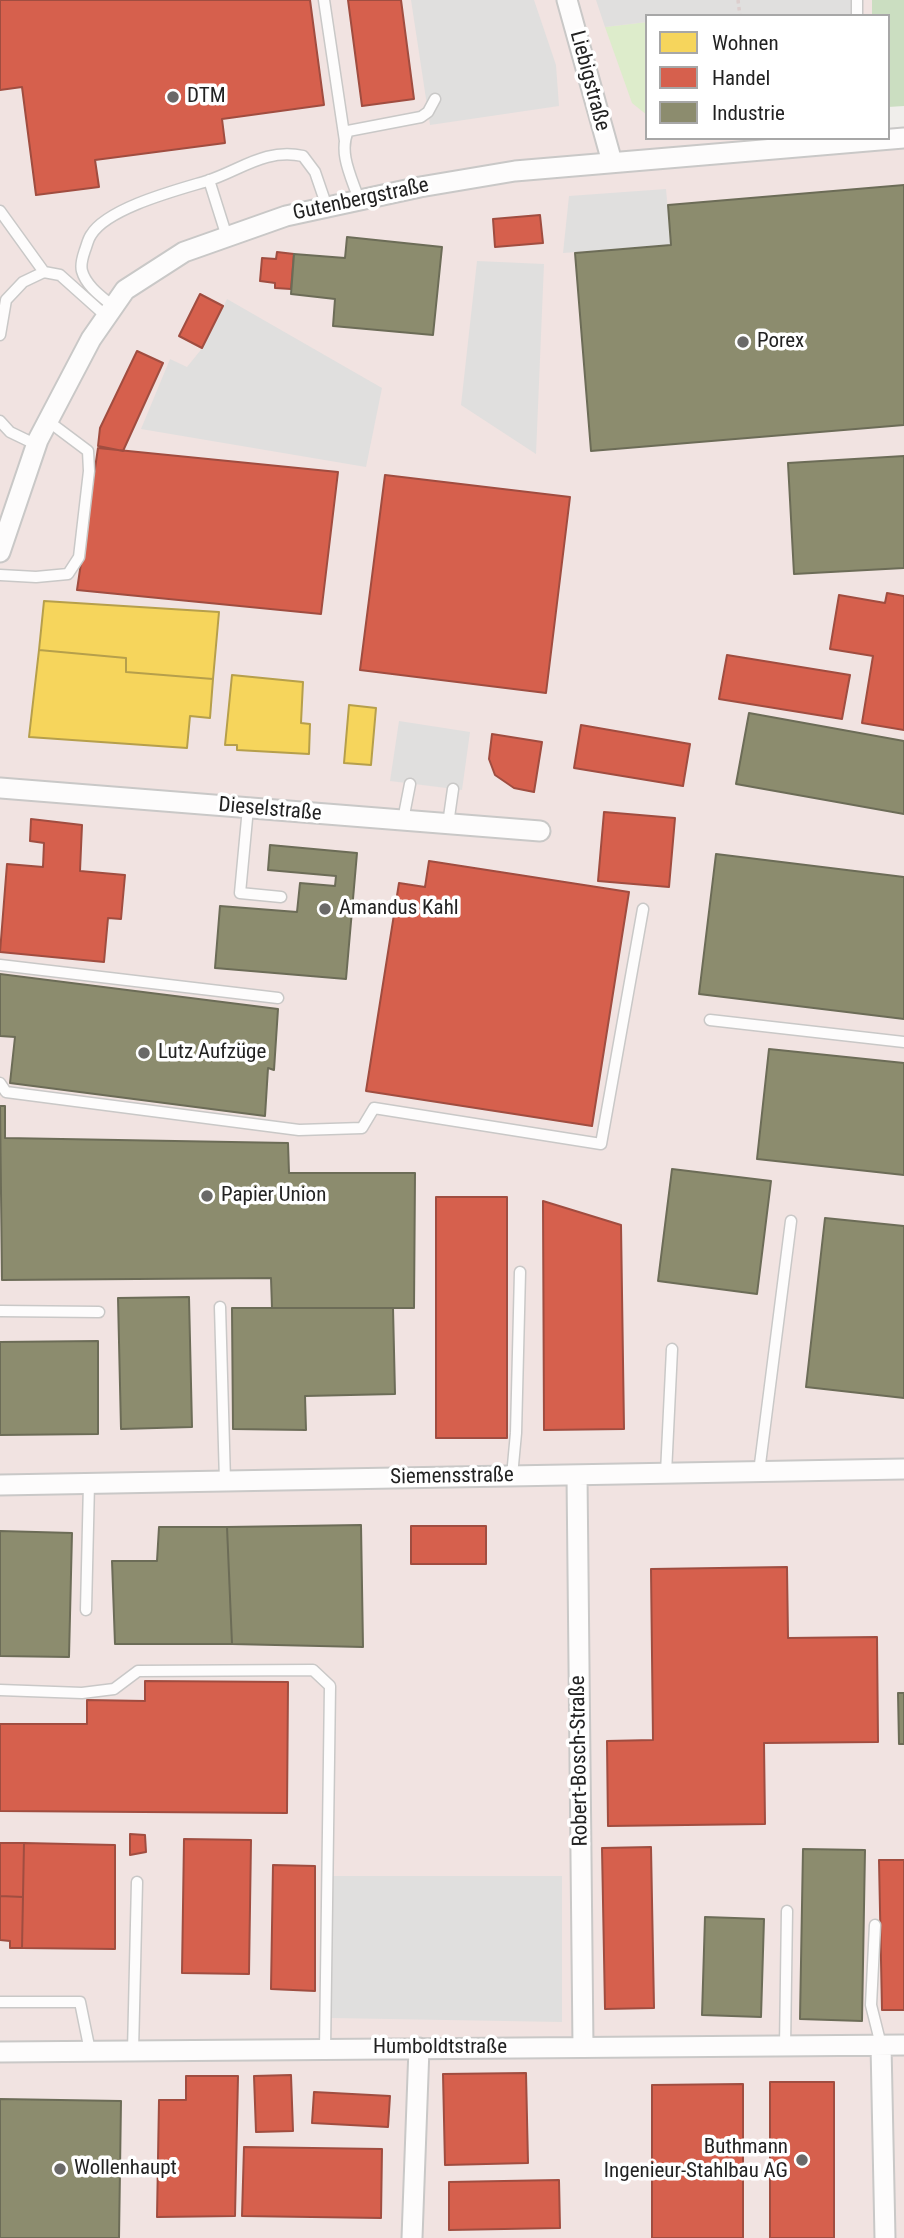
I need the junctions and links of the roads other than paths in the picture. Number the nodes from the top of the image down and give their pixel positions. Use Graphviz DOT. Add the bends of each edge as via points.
graph roads {
  1 [pos="324,0"];
  2 [pos="567,0"];
  3 [pos="435,99"];
  4 [pos="856,140"];
  5 [pos="345,141"];
  6 [pos="612,162"];
  7 [pos="209,180"];
  8 [pos="359,200"];
  9 [pos="327,206"];
  10 [pos="0,211"];
  11 [pos="226,237"];
  12 [pos="44,272"];
  13 [pos="110,312"];
  14 [pos="0,335"];
  15 [pos="0,421"];
  16 [pos="48,421"];
  17 [pos="37,445"];
  18 [pos="0,552"];
  19 [pos="0,575"];
  20 [pos="410,784"];
  21 [pos="0,788"];
  22 [pos="453,789"];
  23 [pos="248,808"];
  24 [pos="403,820"];
  25 [pos="448,824"];
  26 [pos="540,831"];
  27 [pos="281,897"];
  28 [pos="643,909"];
  29 [pos="0,965"];
  30 [pos="278,998"];
  31 [pos="710,1020"];
  32 [pos="904,1042"];
  33 [pos="0,1083"];
  34 [pos="792,1221"];
  35 [pos="520,1272"];
  36 [pos="220,1307"];
  37 [pos="0,1311"];
  38 [pos="99,1312"];
  39 [pos="672,1349"];
  40 [pos="904,1469"];
  41 [pos="759,1472"];
  42 [pos="666,1473"];
  43 [pos="577,1475"];
  44 [pos="512,1476"];
  45 [pos="225,1481"];
  46 [pos="89,1483"];
  47 [pos="0,1485"];
  48 [pos="86,1610"];
  49 [pos="0,1690"];
  50 [pos="137,1882"];
  51 [pos="787,1911"];
  52 [pos="875,1926"];
  53 [pos="0,2001"];
  54 [pos="881,2045"];
  55 [pos="785,2046"];
  56 [pos="904,2046"];
  57 [pos="583,2047"];
  58 [pos="325,2049"];
  59 [pos="419,2049"];
  60 [pos="90,2051"];
  61 [pos="134,2051"];
  62 [pos="0,2052"];
  63 [pos="412,2238"];
  64 [pos="885,2238"];
  1 -- 5 [label="lane"];
  2 -- 6 [label="street, Liebigstraße"];
  3 -- 5 [label="lane" via="421,117 354,129 348,131"];
  4 -- 6 [label="street, Gutenbergstraße"];
  5 -- 8 [label="lane" via="346,165"];
  6 -- 8 [label="street, Gutenbergstraße" via="515,171"];
  7 -- 9 [label="lane" via="287,152 303,156 315,172"];
  7 -- 11 [label="lane"];
  7 -- 13 [label="lane" via="120,212 92,233 82,272"];
  8 -- 9 [label="street, Gutenbergstraße"];
  9 -- 11 [label="street, Gutenbergstraße"];
  10 -- 12 [label="lane"];
  11 -- 13 [label="street, Gutenbergstraße" via="184,252 125,290"];
  12 -- 13 [label="lane" via="61,275"];
  12 -- 14 [label="lane" via="23,282 6,300"];
  13 -- 16 [label="street, Gutenbergstraße"];
  15 -- 17 [label="lane" via="10,432"];
  16 -- 17 [label="street, Gutenbergstraße"];
  16 -- 19 [label="lane" via="89,451 79,557 68,574 36,578"];
  17 -- 18 [label="street, Gutenbergstraße"];
  20 -- 24 [label="lane"];
  21 -- 23 [label="street, Dieselstraße"];
  22 -- 25 [label="lane"];
  23 -- 24 [label="street, Dieselstraße"];
  23 -- 27 [label="lane" via="240,893"];
  24 -- 25 [label="street, Dieselstraße"];
  25 -- 26 [label="street, Dieselstraße"];
  28 -- 33 [label="lane" via="601,1144 374,1108 362,1128 299,1130 6,1093"];
  29 -- 30 [label="lane"];
  31 -- 32 [label="lane"];
  34 -- 41 [label="lane"];
  35 -- 44 [label="lane"];
  36 -- 45 [label="lane"];
  37 -- 38 [label="lane"];
  39 -- 42 [label="lane"];
  40 -- 41 [label="street, Siemensstraße"];
  41 -- 42 [label="street, Siemensstraße"];
  42 -- 43 [label="street, Siemensstraße"];
  43 -- 44 [label="street, Siemensstraße"];
  43 -- 57 [label="street, Robert-Bosch-Straße"];
  44 -- 45 [label="street, Siemensstraße"];
  45 -- 46 [label="street, Siemensstraße"];
  46 -- 47 [label="street, Siemensstraße"];
  46 -- 48 [label="lane"];
  49 -- 58 [label="lane" via="82,1693 114,1689 138,1671 313,1670 330,1686"];
  50 -- 61 [label="lane"];
  51 -- 55 [label="lane"];
  52 -- 54 [label="lane" via="871,2005"];
  53 -- 60 [label="lane" via="80,2002"];
  54 -- 55 [label="street, Humboldtstraße"];
  54 -- 56 [label="street, Humboldtstraße"];
  54 -- 64 [label="street"];
  55 -- 57 [label="street, Humboldtstraße"];
  57 -- 59 [label="street, Humboldtstraße"];
  58 -- 59 [label="street, Humboldtstraße"];
  58 -- 61 [label="street, Humboldtstraße"];
  59 -- 63 [label="street"];
  60 -- 61 [label="street, Humboldtstraße"];
  60 -- 62 [label="street, Humboldtstraße"];
}
